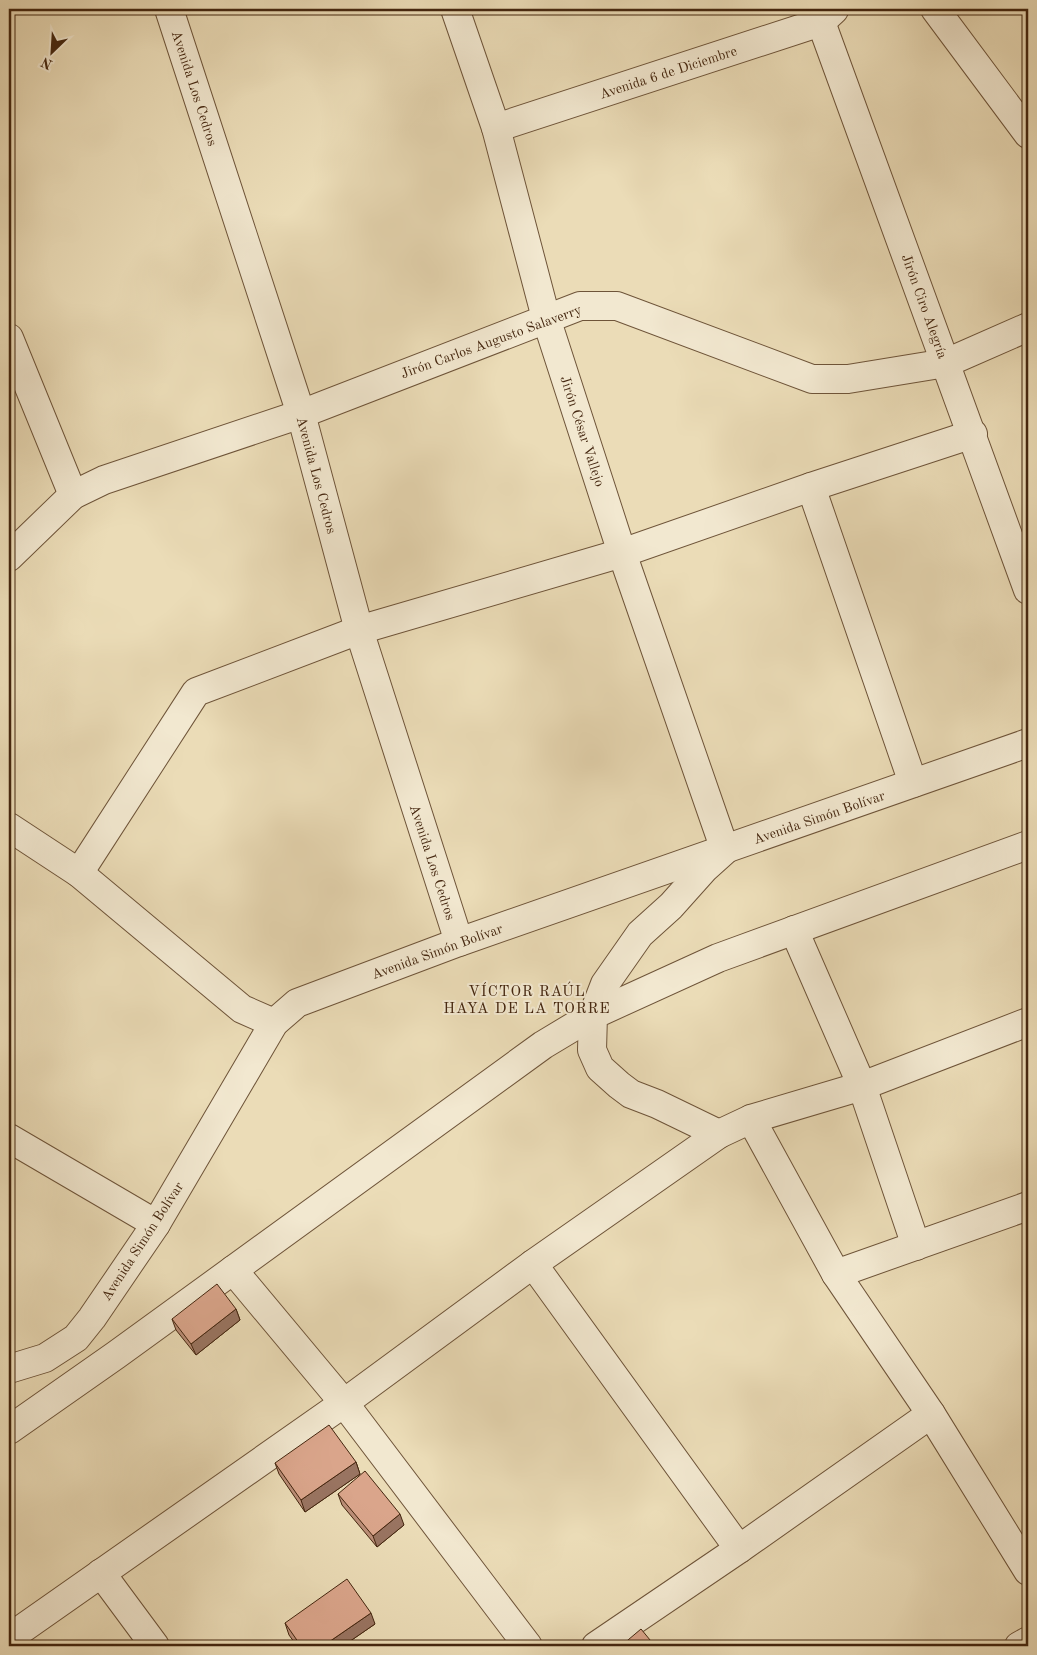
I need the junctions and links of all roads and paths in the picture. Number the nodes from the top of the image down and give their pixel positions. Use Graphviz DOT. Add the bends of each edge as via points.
graph roads {
  1 [pos="169,9"];
  2 [pos="455,9"];
  3 [pos="935,9"];
  4 [pos="828,15"];
  5 [pos="496,128"];
  6 [pos="1028,134"];
  7 [pos="546,318"];
  8 [pos="1028,328"];
  9 [pos="9,338"];
  10 [pos="946,363"];
  11 [pos="301,414"];
  12 [pos="973,434"];
  13 [pos="811,487"];
  14 [pos="73,495"];
  15 [pos="622,553"];
  16 [pos="9,557"];
  17 [pos="1028,590"];
  18 [pos="359,630"];
  19 [pos="1028,743"];
  20 [pos="913,783"];
  21 [pos="9,827"];
  22 [pos="1028,845"];
  23 [pos="725,850"];
  24 [pos="80,873"];
  25 [pos="794,930"];
  26 [pos="459,942"];
  27 [pos="593,1015"];
  28 [pos="274,1022"];
  29 [pos="1028,1022"];
  30 [pos="862,1086"];
  31 [pos="751,1119"];
  32 [pos="719,1134"];
  33 [pos="9,1138"];
  34 [pos="1028,1206"];
  35 [pos="156,1224"];
  36 [pos="916,1246"];
  37 [pos="533,1264"];
  38 [pos="233,1270"];
  39 [pos="836,1274"];
  40 [pos="92,1318"];
  41 [pos="116,1355"];
  42 [pos="9,1370"];
  43 [pos="344,1403"];
  44 [pos="931,1414"];
  45 [pos="9,1430"];
  46 [pos="739,1549"];
  47 [pos="1028,1570"];
  48 [pos="101,1573"];
  49 [pos="9,1638"];
  50 [pos="1028,1642"];
  51 [pos="155,1646"];
  52 [pos="528,1646"];
  53 [pos="596,1646"];
  54 [pos="1019,1646"];
  1 -- 11 [label="street, Avenida Los Cedros"];
  2 -- 5 [label="street, Jirón César Vallejo"];
  3 -- 6 [label="street"];
  4 -- 5 [label="street, Avenida 6 de Diciembre"];
  4 -- 10 [label="street, Jirón Ciro Alegría"];
  5 -- 7 [label="street, Jirón César Vallejo"];
  7 -- 10 [label="street, Jirón Carlos Augusto Salaverry" via="580,306 617,306 812,379 848,379"];
  7 -- 11 [label="street, Jirón Carlos Augusto Salaverry"];
  7 -- 15 [label="street, Jirón César Vallejo"];
  8 -- 10 [label="street, Jirón Carlos Augusto Salaverry"];
  9 -- 14 [label="street"];
  10 -- 12 [label="street, Jirón Ciro Alegría"];
  11 -- 14 [label="street, Jirón Carlos Augusto Salaverry" via="104,480"];
  11 -- 18 [label="street, Avenida Los Cedros"];
  12 -- 13 [label="street"];
  12 -- 17 [label="street, Jirón Ciro Alegría"];
  13 -- 15 [label="street"];
  13 -- 20 [label="street"];
  14 -- 16 [label="street, Jirón Carlos Augusto Salaverry"];
  15 -- 18 [label="street"];
  15 -- 23 [label="street, Jirón César Vallejo"];
  18 -- 24 [label="street" via="196,692"];
  18 -- 26 [label="street, Avenida Los Cedros"];
  19 -- 20 [label="street, Avenida Simón Bolívar"];
  20 -- 23 [label="street, Avenida Simón Bolívar"];
  21 -- 24 [label="street"];
  22 -- 25 [label="street"];
  23 -- 26 [label="street, Avenida Simón Bolívar"];
  23 -- 27 [label="street" via="640,934 605,984"];
  24 -- 28 [label="street" via="242,1009"];
  25 -- 27 [label="street" via="718,958"];
  25 -- 30 [label="street"];
  26 -- 28 [label="street, Avenida Simón Bolívar" via="297,1003"];
  27 -- 32 [label="street" via="592,1050 606,1074 631,1094"];
  27 -- 38 [label="street" via="543,1045"];
  28 -- 35 [label="street, Avenida Simón Bolívar"];
  29 -- 30 [label="street"];
  30 -- 31 [label="street"];
  30 -- 36 [label="street"];
  31 -- 32 [label="street"];
  31 -- 39 [label="street"];
  32 -- 37 [label="street"];
  33 -- 35 [label="street"];
  34 -- 36 [label="street"];
  35 -- 40 [label="street, Avenida Simón Bolívar"];
  36 -- 39 [label="street"];
  37 -- 43 [label="street"];
  37 -- 46 [label="street"];
  38 -- 41 [label="street"];
  38 -- 43 [label="street"];
  39 -- 44 [label="street"];
  40 -- 41 [label="street"];
  40 -- 42 [label="street, Avenida Simón Bolívar" via="76,1338 45,1358"];
  41 -- 45 [label="street"];
  43 -- 48 [label="street"];
  43 -- 52 [label="street"];
  44 -- 46 [label="street"];
  44 -- 47 [label="street"];
  46 -- 53 [label="street"];
  48 -- 49 [label="street"];
  48 -- 51 [label="street"];
  50 -- 54 [label="street"];
}
